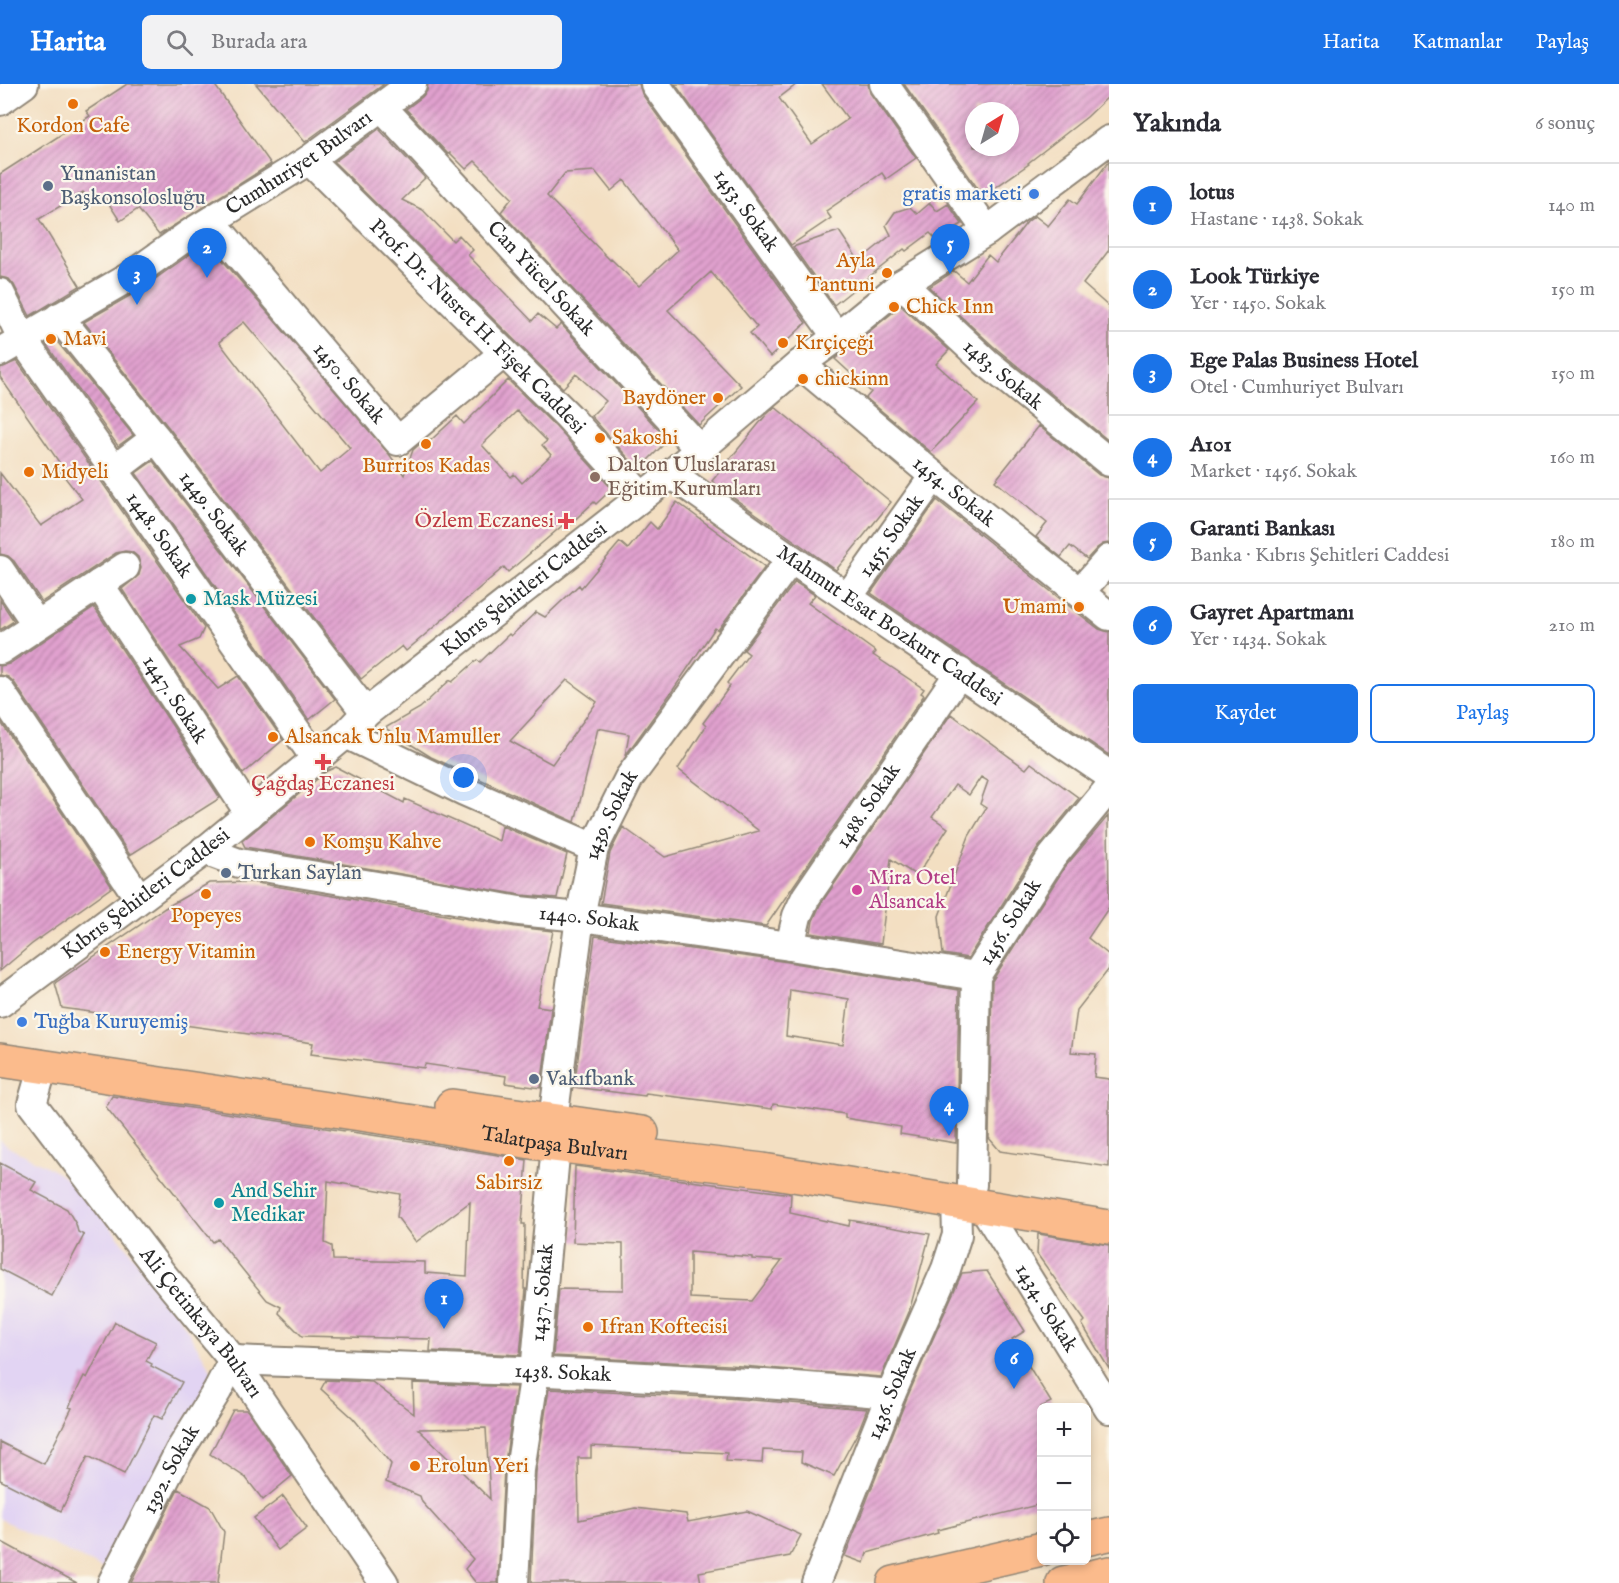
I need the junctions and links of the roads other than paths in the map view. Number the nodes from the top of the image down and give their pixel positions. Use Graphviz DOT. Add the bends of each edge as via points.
graph roads {
  1 [pos="24,84"];
  2 [pos="412,84"];
  3 [pos="655,84"];
  4 [pos="884,84"];
  5 [pos="0,100"];
  6 [pos="382,107"];
  7 [pos="1106,148"];
  8 [pos="309,160"];
  9 [pos="211,221"];
  10 [pos="987,231"];
  11 [pos="902,284"];
  12 [pos="0,293"];
  13 [pos="59,317"];
  14 [pos="837,337"];
  15 [pos="11,346"];
  16 [pos="504,353"];
  17 [pos="800,364"];
  18 [pos="156,438"];
  19 [pos="700,450"];
  20 [pos="1109,462"];
  21 [pos="115,469"];
  22 [pos="672,474"];
  23 [pos="934,476"];
  24 [pos="641,496"];
  25 [pos="791,559"];
  26 [pos="1109,559"];
  27 [pos="125,567"];
  28 [pos="0,570"];
  29 [pos="99,584"];
  30 [pos="1079,593"];
  31 [pos="848,597"];
  32 [pos="1109,616"];
  33 [pos="37,625"];
  34 [pos="0,650"];
  35 [pos="960,672"];
  36 [pos="0,691"];
  37 [pos="366,713"];
  38 [pos="346,734"];
  39 [pos="316,759"];
  40 [pos="1109,775"];
  41 [pos="1109,788"];
  42 [pos="250,814"];
  43 [pos="594,848"];
  44 [pos="204,850"];
  45 [pos="139,898"];
  46 [pos="580,917"];
  47 [pos="790,946"];
  48 [pos="976,976"];
  49 [pos="0,1003"];
  50 [pos="0,1040"];
  51 [pos="0,1060"];
  52 [pos="43,1066"];
  53 [pos="554,1133"];
  54 [pos="970,1197"];
  55 [pos="1109,1204"];
  56 [pos="1109,1227"];
  57 [pos="233,1360"];
  58 [pos="535,1372"];
  59 [pos="891,1394"];
  60 [pos="1109,1409"];
  61 [pos="1109,1534"];
  62 [pos="1091,1538"];
  63 [pos="1037,1550"];
  64 [pos="1109,1573"];
  65 [pos="112,1583"];
  66 [pos="384,1583"];
  67 [pos="514,1583"];
  68 [pos="816,1583"];
  69 [pos="894,1583"];
  70 [pos="1064,1583"];
  1 -- 5 [label="street"];
  2 -- 6 [label="street, Cumhuriyet Bulvarı"];
  3 -- 14 [label="street, 1453. Sokak"];
  4 -- 10 [label="street"];
  6 -- 8 [label="street, Cumhuriyet Bulvarı"];
  6 -- 19 [label="street, Can Yücel Sokak"];
  7 -- 10 [label="street, Kıbrıs Şehitleri Caddesi"];
  8 -- 9 [label="street, Cumhuriyet Bulvarı"];
  8 -- 16 [label="street, Prof. Dr. Nusret H. Fişek Caddesi"];
  9 -- 13 [label="street, Cumhuriyet Bulvarı" via="129,277"];
  9 -- 16 [label="street, 1450. Sokak" via="398,441"];
  10 -- 11 [label="street, Kıbrıs Şehitleri Caddesi"];
  11 -- 14 [label="street, Kıbrıs Şehitleri Caddesi"];
  11 -- 20 [label="street, 1483. Sokak" via="986,362"];
  12 -- 15 [label="street, 1448. Sokak"];
  13 -- 15 [label="street, Cumhuriyet Bulvarı"];
  13 -- 18 [label="street, 1449. Sokak"];
  14 -- 17 [label="street, Kıbrıs Şehitleri Caddesi"];
  15 -- 21 [label="street, 1448. Sokak"];
  16 -- 24 [label="street, Prof. Dr. Nusret H. Fişek Caddesi"];
  17 -- 19 [label="street, Kıbrıs Şehitleri Caddesi"];
  17 -- 23 [label="street, 1454. Sokak"];
  18 -- 21 [label="street"];
  18 -- 37 [label="street, 1449. Sokak"];
  19 -- 22 [label="street, Kıbrıs Şehitleri Caddesi"];
  21 -- 39 [label="street, 1448. Sokak"];
  22 -- 24 [label="street, Kıbrıs Şehitleri Caddesi"];
  22 -- 25 [label="street, Mahmut Esat Bozkurt Caddesi"];
  23 -- 30 [label="street, 1454. Sokak"];
  23 -- 31 [label="street, 1455. Sokak"];
  24 -- 37 [label="street, Kıbrıs Şehitleri Caddesi"];
  25 -- 31 [label="street, Mahmut Esat Bozkurt Caddesi"];
  25 -- 43 [label="street, 1439. Sokak" via="630,778"];
  26 -- 30 [label="street"];
  27 -- 29 [label="street"];
  28 -- 33 [label="street"];
  29 -- 33 [label="street"];
  29 -- 42 [label="street, 1447. Sokak"];
  30 -- 32 [label="street, 1454. Sokak"];
  31 -- 35 [label="street, Mahmut Esat Bozkurt Caddesi"];
  33 -- 34 [label="street"];
  35 -- 40 [label="street, Mahmut Esat Bozkurt Caddesi"];
  35 -- 47 [label="street, 1488. Sokak" via="806,897"];
  36 -- 45 [label="street"];
  37 -- 38 [label="street, Kıbrıs Şehitleri Caddesi"];
  38 -- 39 [label="street, Kıbrıs Şehitleri Caddesi"];
  38 -- 43 [label="street"];
  39 -- 42 [label="street, Kıbrıs Şehitleri Caddesi"];
  41 -- 48 [label="street, 1456. Sokak" via="1052,857"];
  42 -- 44 [label="street, Kıbrıs Şehitleri Caddesi"];
  43 -- 46 [label="street, 1439. Sokak"];
  44 -- 45 [label="street, Kıbrıs Şehitleri Caddesi"];
  44 -- 46 [label="street, 1440. Sokak" via="239,863 519,911"];
  45 -- 49 [label="street, Kıbrıs Şehitleri Caddesi"];
  46 -- 47 [label="street, 1440. Sokak"];
  46 -- 53 [label="street, 1439. Sokak"];
  47 -- 48 [label="street, 1440. Sokak"];
  48 -- 54 [label="street, 1456. Sokak"];
  50 -- 53 [label="main road, Talatpaşa Bulvarı"];
  51 -- 52 [label="main road, Talatpaşa Bulvarı"];
  52 -- 53 [label="main road, Talatpaşa Bulvarı" via="421,1123"];
  52 -- 57 [label="street, Ali Çetinkaya Bulvarı" via="32,1104"];
  53 -- 54 [label="main road, Talatpaşa Bulvarı" via="763,1170"];
  53 -- 58 [label="street, 1437. Sokak"];
  54 -- 55 [label="main road, Talatpaşa Bulvarı"];
  54 -- 56 [label="main road, Talatpaşa Bulvarı"];
  54 -- 59 [label="street, 1436. Sokak" via="946,1269"];
  54 -- 60 [label="street, 1434. Sokak"];
  57 -- 58 [label="street, 1438. Sokak"];
  57 -- 65 [label="street, 1392. Sokak" via="179,1452"];
  57 -- 66 [label="street, Ali Çetinkaya Bulvarı"];
  58 -- 59 [label="street, 1438. Sokak"];
  58 -- 67 [label="street, 1437. Sokak" via="520,1470"];
  59 -- 68 [label="street, 1436. Sokak"];
  61 -- 62 [label="main road"];
  63 -- 69 [label="main road"];
  64 -- 70 [label="main road"];
}
